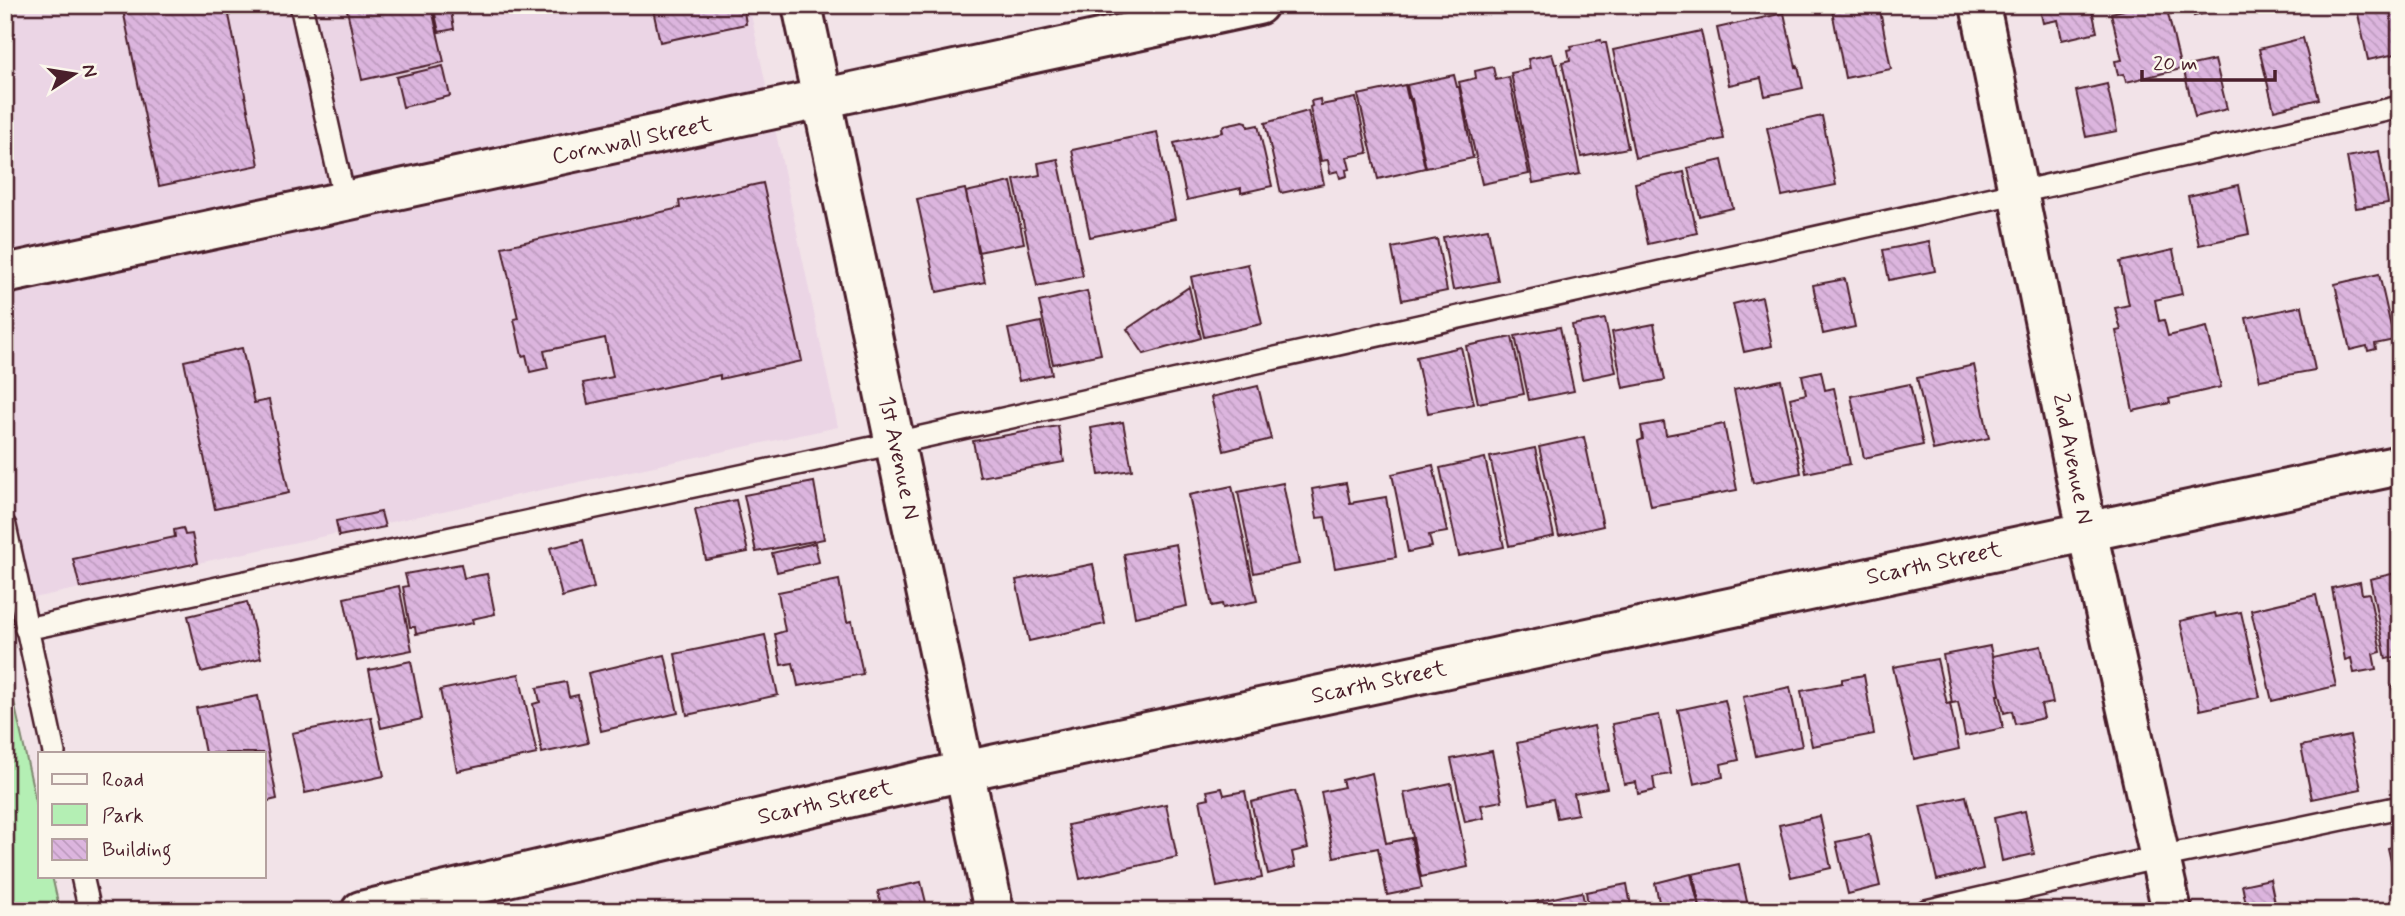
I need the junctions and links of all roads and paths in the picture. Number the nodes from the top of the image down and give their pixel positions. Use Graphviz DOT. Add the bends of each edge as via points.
graph roads {
  1 [pos="301,5"];
  2 [pos="802,5"];
  3 [pos="1258,5"];
  4 [pos="1980,5"];
  5 [pos="822,100"];
  6 [pos="2400,107"];
  7 [pos="2019,192"];
  8 [pos="345,202"];
  9 [pos="5,274"];
  10 [pos="895,443"];
  11 [pos="2400,465"];
  12 [pos="5,526"];
  13 [pos="2087,531"];
  14 [pos="26,629"];
  15 [pos="54,752"];
  16 [pos="964,771"];
  17 [pos="2400,807"];
  18 [pos="2161,857"];
  19 [pos="82,878"];
  20 [pos="90,911"];
  21 [pos="361,911"];
  22 [pos="994,911"];
  23 [pos="1926,911"];
  24 [pos="2172,911"];
  1 -- 8 [label="lane"];
  2 -- 5 [label="street, 1st Avenue N"];
  3 -- 5 [label="street, Cornwall Street"];
  4 -- 7 [label="street, 2nd Avenue N"];
  5 -- 8 [label="street, Cornwall Street"];
  5 -- 10 [label="street, 1st Avenue N"];
  6 -- 7 [label="lane"];
  7 -- 10 [label="lane"];
  7 -- 13 [label="street, 2nd Avenue N"];
  8 -- 9 [label="street, Cornwall Street"];
  10 -- 14 [label="lane"];
  10 -- 16 [label="street, 1st Avenue N"];
  11 -- 13 [label="street, Scarth Street"];
  12 -- 14 [label="lane"];
  13 -- 16 [label="street, Scarth Street"];
  13 -- 18 [label="street, 2nd Avenue N"];
  14 -- 15 [label="lane"];
  16 -- 21 [label="street, Scarth Street"];
  16 -- 22 [label="street, 1st Avenue N"];
  17 -- 18 [label="lane"];
  18 -- 23 [label="lane"];
  18 -- 24 [label="street, 2nd Avenue N"];
  19 -- 20 [label="lane"];
}
